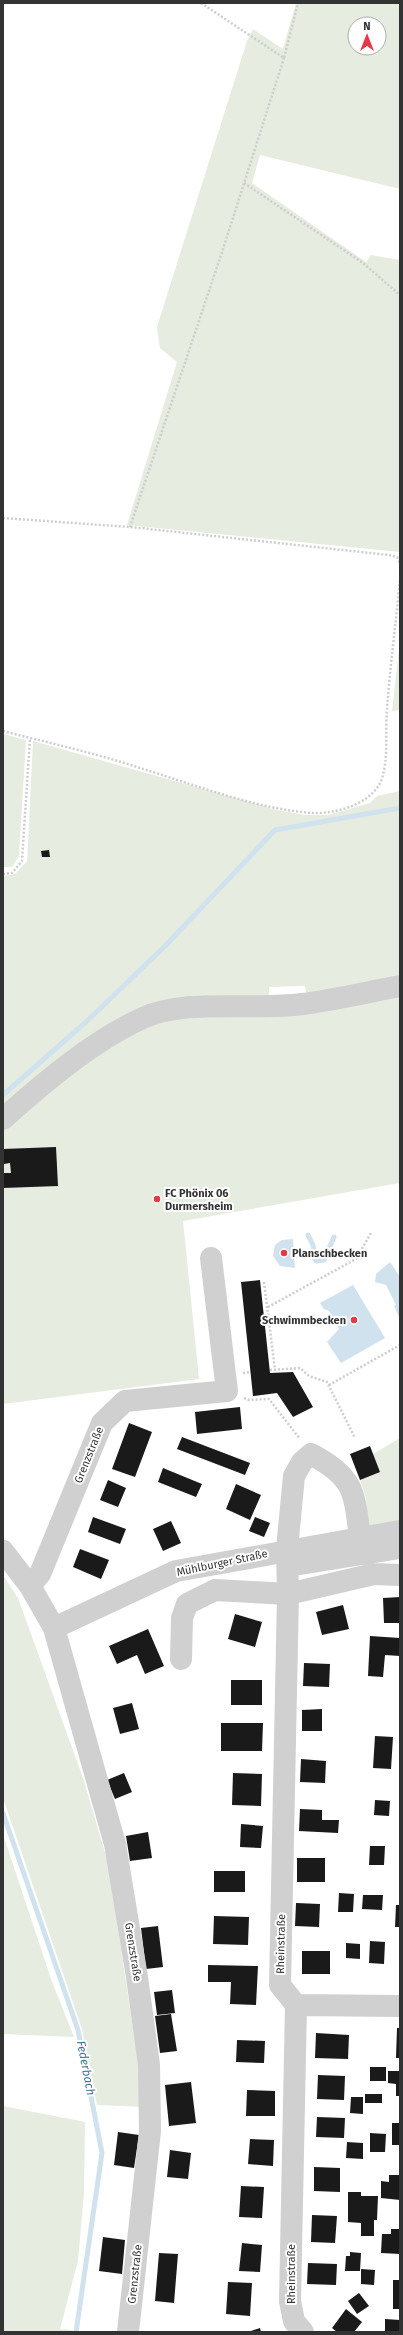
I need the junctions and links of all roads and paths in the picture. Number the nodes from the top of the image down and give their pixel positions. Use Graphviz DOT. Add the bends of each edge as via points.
graph roads {
  1 [pos="201,3"];
  2 [pos="298,3"];
  3 [pos="284,58"];
  4 [pos="244,183"];
  5 [pos="400,295"];
  6 [pos="3,518"];
  7 [pos="130,527"];
  8 [pos="400,562"];
  9 [pos="400,579"];
  10 [pos="3,731"];
  11 [pos="30,738"];
  12 [pos="3,874"];
  13 [pos="400,986"];
  14 [pos="3,1119"];
  15 [pos="371,1233"];
  16 [pos="218,1267"];
  17 [pos="264,1282"];
  18 [pos="268,1307"];
  19 [pos="400,1346"];
  20 [pos="270,1370"];
  21 [pos="275,1370"];
  22 [pos="329,1385"];
  23 [pos="227,1390"];
  24 [pos="355,1438"];
  25 [pos="311,1454"];
  26 [pos="400,1531"];
  27 [pos="360,1538"];
  28 [pos="400,1548"];
  29 [pos="287,1549"];
  30 [pos="3,1551"];
  31 [pos="400,1575"];
  32 [pos="30,1586"];
  33 [pos="288,1594"];
  34 [pos="54,1628"];
  35 [pos="181,1659"];
  36 [pos="296,2005"];
  37 [pos="400,2006"];
  38 [pos="128,2332"];
  39 [pos="303,2332"];
  1 -- 3 [label="path"];
  2 -- 3 [label="path"];
  3 -- 4 [label="path"];
  4 -- 5 [label="path" via="363,263"];
  4 -- 7 [label="path"];
  6 -- 7 [label="path"];
  7 -- 8 [label="path" via="389,555"];
  9 -- 11 [label="path" via="381,781 374,792 363,801 329,812 313,813 282,808 231,796 126,763"];
  10 -- 11 [label="path"];
  11 -- 12 [label="path" via="22,861 12,873"];
  13 -- 14 [label="street" via="301,1004 178,1008 143,1018 106,1039 40,1086"];
  15 -- 18 [label="path" via="356,1259"];
  16 -- 23 [label="street"];
  17 -- 18 [label="path"];
  18 -- 21 [label="path"];
  19 -- 22 [label="path"];
  20 -- 21 [label="path"];
  21 -- 22 [label="path" via="300,1368 309,1376"];
  22 -- 24 [label="path"];
  23 -- 25 [label="path" via="249,1400 269,1399"];
  23 -- 32 [label="street, Grenzstraße" via="125,1401 102,1423 40,1574"];
  25 -- 27 [label="street" via="346,1479 355,1498"];
  25 -- 29 [label="street, Rheinstraße" via="302,1462 294,1476"];
  26 -- 27 [label="street, Mühlburger Straße"];
  27 -- 29 [label="street, Mühlburger Straße"];
  28 -- 29 [label="street" via="300,1564"];
  29 -- 33 [label="street, Rheinstraße"];
  29 -- 34 [label="street, Mühlburger Straße" via="176,1571"];
  30 -- 32 [label="street, Grenzstraße"];
  31 -- 33 [label="street" via="374,1574"];
  32 -- 34 [label="street, Grenzstraße"];
  33 -- 35 [label="street" via="215,1590 187,1604 182,1618"];
  33 -- 36 [label="street, Rheinstraße" via="280,1985"];
  34 -- 38 [label="street, Grenzstraße" via="116,1844 149,2065 150,2131"];
  36 -- 37 [label="street"];
  36 -- 39 [label="street, Rheinstraße" via="290,2301 294,2321"];
}
